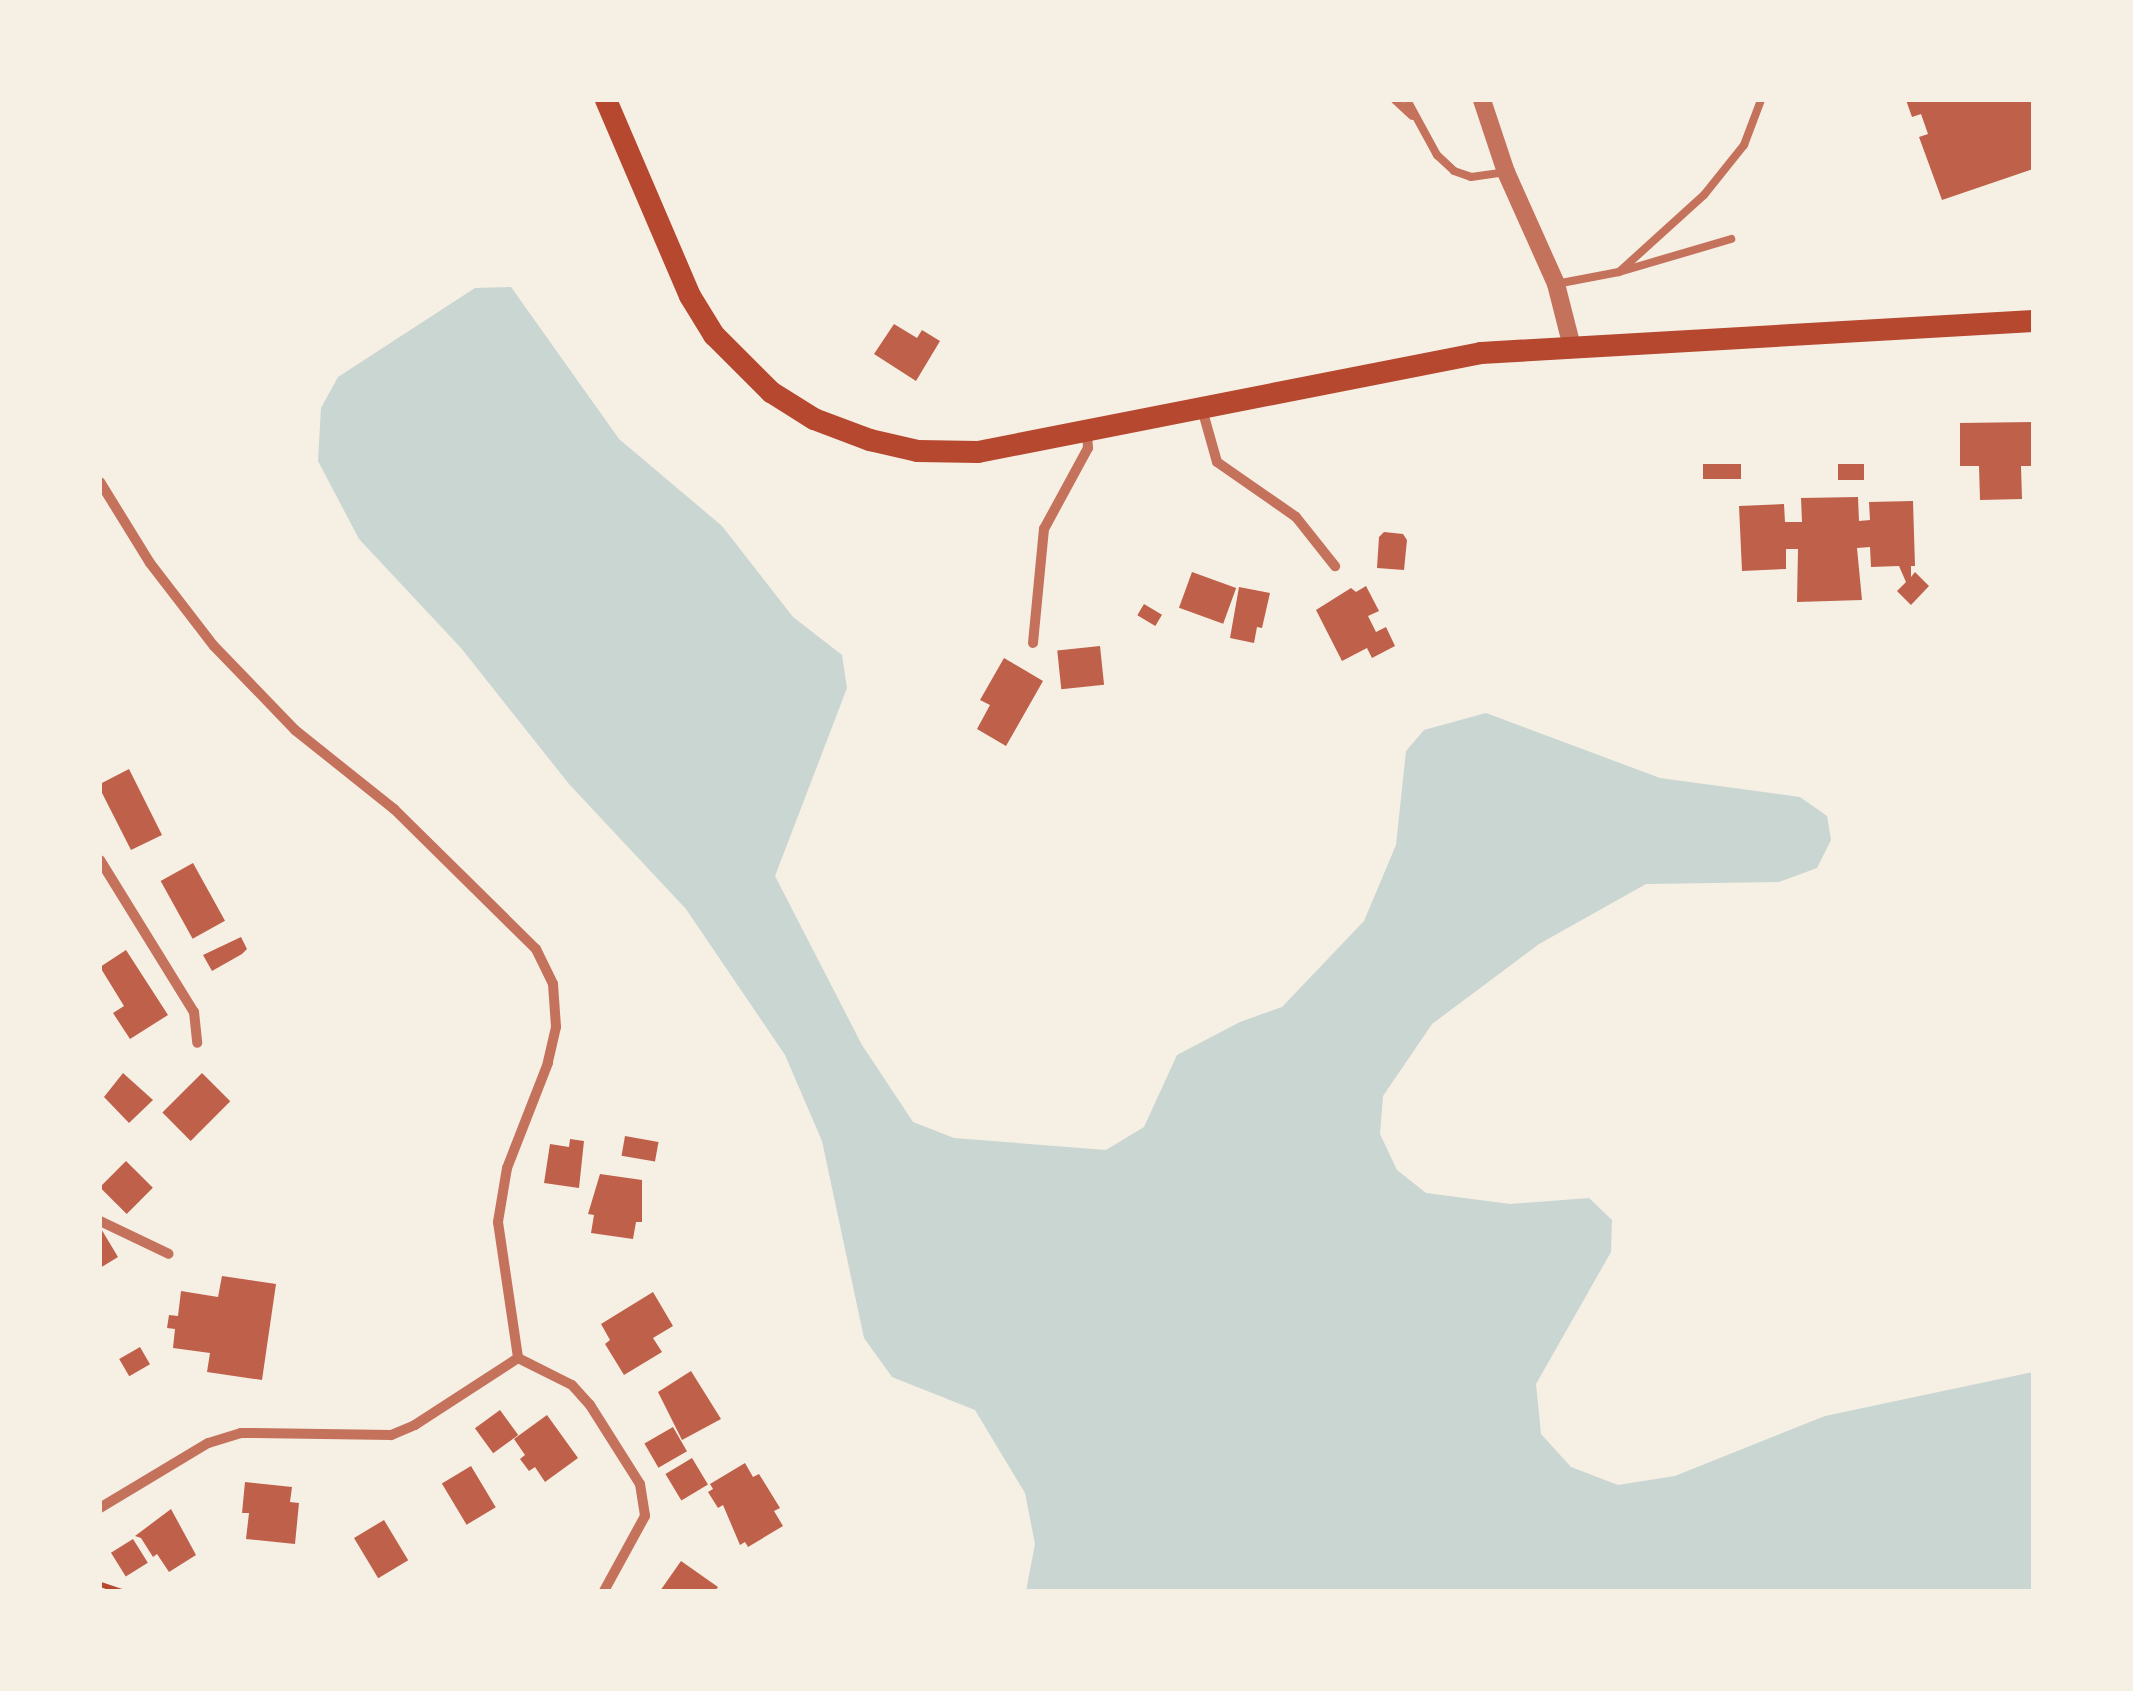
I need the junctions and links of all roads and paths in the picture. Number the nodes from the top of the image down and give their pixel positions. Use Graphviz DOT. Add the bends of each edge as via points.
graph roads {
  1 [pos="606,100"];
  2 [pos="1395,100"];
  3 [pos="1407,100"];
  4 [pos="1482,100"];
  5 [pos="1761,100"];
  6 [pos="1415,119"];
  7 [pos="1506,172"];
  8 [pos="1732,239"];
  9 [pos="1619,272"];
  10 [pos="1556,284"];
  11 [pos="2033,321"];
  12 [pos="1572,348"];
  13 [pos="1202,408"];
  14 [pos="1088,433"];
  15 [pos="100,482"];
  16 [pos="1335,566"];
  17 [pos="1033,643"];
  18 [pos="100,860"];
  19 [pos="197,1043"];
  20 [pos="100,1221"];
  21 [pos="169,1254"];
  22 [pos="518,1358"];
  23 [pos="100,1508"];
  24 [pos="100,1584"];
  25 [pos="121,1591"];
  26 [pos="604,1591"];
  1 -- 14 [label="main road" via="690,296 714,335 771,392 840,430 918,450 978,452"];
  2 -- 6 [label="lane"];
  3 -- 6 [label="lane"];
  4 -- 7 [label="street"];
  5 -- 9 [label="lane" via="1744,145 1704,195"];
  6 -- 7 [label="lane" via="1454,171 1471,177"];
  7 -- 10 [label="street"];
  8 -- 9 [label="lane"];
  9 -- 10 [label="lane"];
  10 -- 12 [label="street"];
  11 -- 12 [label="main road"];
  12 -- 13 [label="main road" via="1429,360"];
  13 -- 14 [label="main road"];
  13 -- 16 [label="street" via="1217,462 1296,517"];
  14 -- 17 [label="street" via="1088,448 1044,529"];
  15 -- 22 [label="street" via="214,646 296,730 394,809 505,914 548,968 556,1027 507,1168 498,1222"];
  18 -- 19 [label="street" via="194,1012"];
  20 -- 21 [label="street"];
  22 -- 23 [label="street" via="391,1435 241,1433 208,1443"];
  22 -- 26 [label="street" via="572,1386 640,1484 645,1516"];
  24 -- 25 [label="path"];
}
